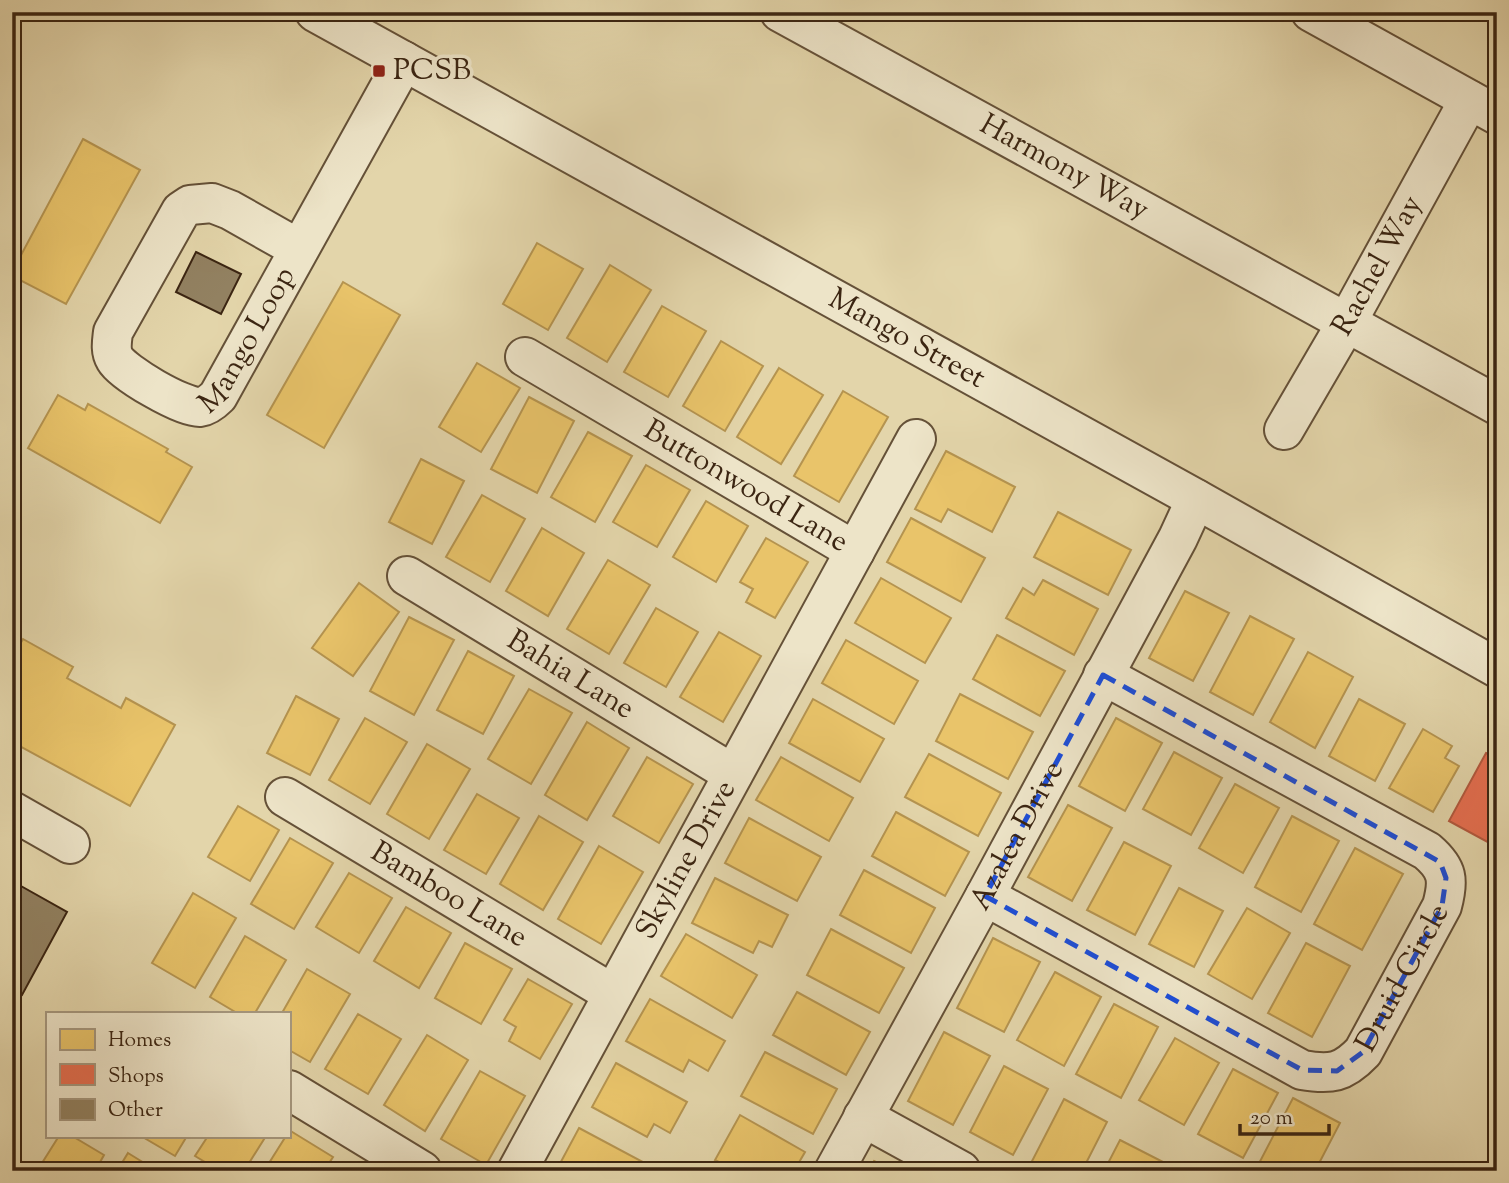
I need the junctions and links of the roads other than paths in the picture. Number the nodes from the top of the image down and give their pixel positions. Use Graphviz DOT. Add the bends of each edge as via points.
graph roads {
  1 [pos="315,12"];
  2 [pos="780,12"];
  3 [pos="1311,12"];
  4 [pos="404,61"];
  5 [pos="1483,108"];
  6 [pos="299,249"];
  7 [pos="1347,322"];
  8 [pos="525,357"];
  9 [pos="1497,405"];
  10 [pos="1284,430"];
  11 [pos="916,439"];
  12 [pos="1196,499"];
  13 [pos="855,551"];
  14 [pos="407,576"];
  15 [pos="1497,668"];
  16 [pos="1103,675"];
  17 [pos="733,774"];
  18 [pos="285,797"];
  19 [pos="12,811"];
  20 [pos="70,844"];
  21 [pos="985,896"];
  22 [pos="613,994"];
  23 [pos="290,1091"];
  24 [pos="863,1117"];
  25 [pos="422,1171"];
  26 [pos="517,1171"];
  27 [pos="834,1171"];
  28 [pos="961,1171"];
  1 -- 4 [label="street, Mango Street"];
  2 -- 7 [label="street, Harmony Way"];
  3 -- 5 [label="street"];
  4 -- 6 [label="street, Mango Loop"];
  4 -- 12 [label="street, Mango Street"];
  5 -- 7 [label="street, Rachel Way"];
  6 -- 6 [label="street, Mango Loop" via="210,403 190,406 173,399 125,370 114,358 113,332 181,211 190,205 212,203 230,210"];
  7 -- 9 [label="street, Harmony Way"];
  7 -- 10 [label="street, Rachel Way"];
  8 -- 13 [label="street, Buttonwood Lane"];
  11 -- 13 [label="street, Buttonwood Lane"];
  12 -- 15 [label="street, Mango Street"];
  12 -- 16 [label="street, Azalea Drive"];
  13 -- 17 [label="street, Skyline Drive"];
  14 -- 17 [label="street, Bahia Lane"];
  16 -- 21 [label="street, Azalea Drive"];
  16 -- 21 [label="street, Druid Circle" via="1427,851 1440,862 1446,878 1442,906 1363,1052 1337,1071 1320,1073 1303,1070"];
  17 -- 22 [label="street, Skyline Drive"];
  18 -- 22 [label="street, Bamboo Lane"];
  19 -- 20 [label="street"];
  21 -- 24 [label="street, Azalea Drive"];
  22 -- 26 [label="street, Skyline Drive"];
  23 -- 25 [label="street"];
  24 -- 27 [label="street, Azalea Drive"];
  24 -- 28 [label="street"];
}
